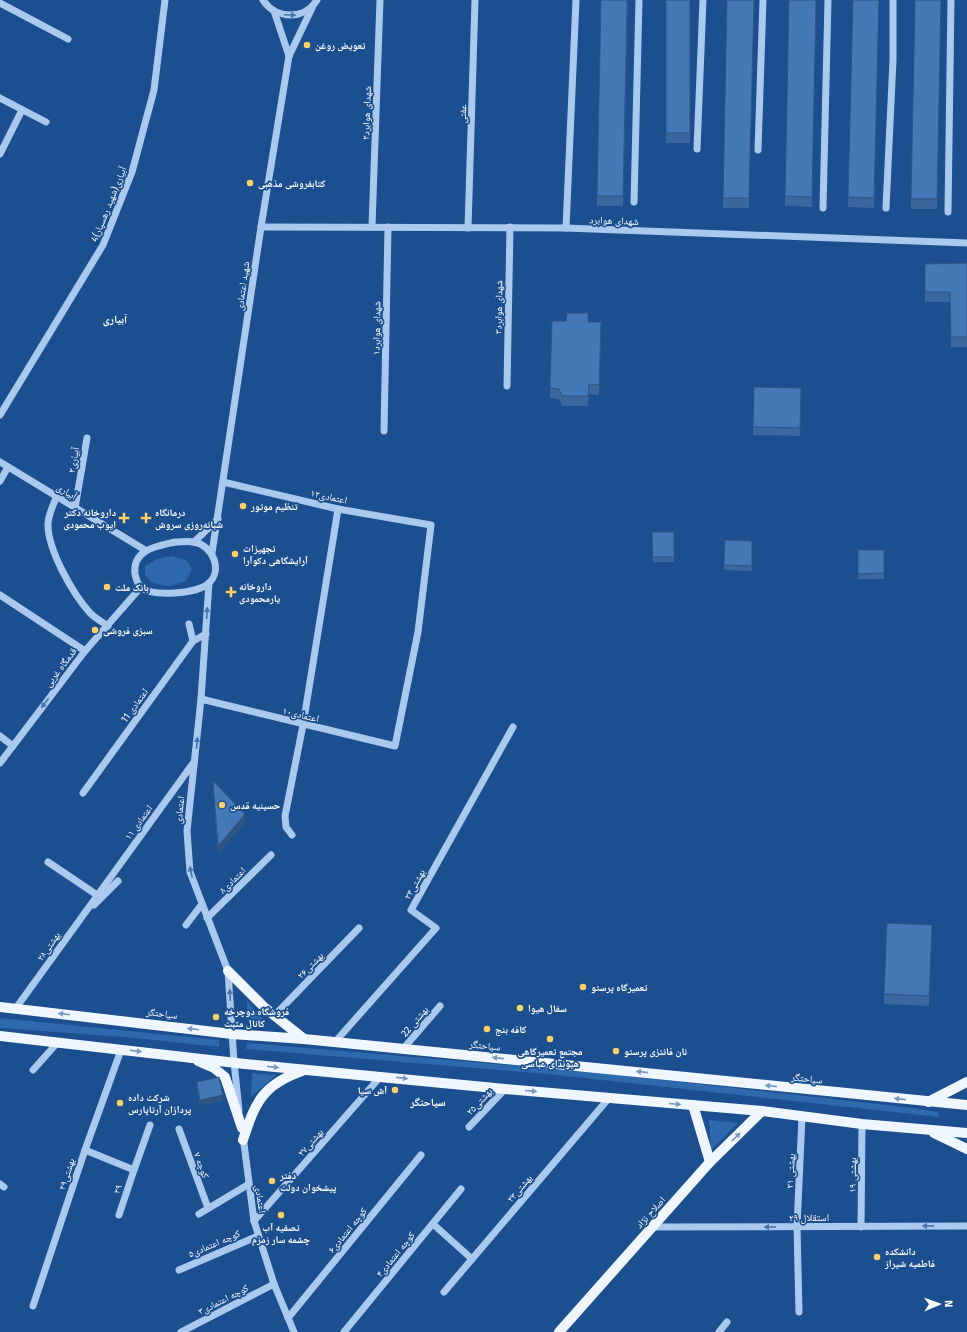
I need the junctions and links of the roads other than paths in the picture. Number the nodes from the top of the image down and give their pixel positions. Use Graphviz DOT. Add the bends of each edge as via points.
graph roads {
  1 [pos="165,0"];
  2 [pos="263,0"];
  3 [pos="317,0"];
  4 [pos="380,0"];
  5 [pos="475,0"];
  6 [pos="576,0"];
  7 [pos="639,0"];
  8 [pos="703,0"];
  9 [pos="763,0"];
  10 [pos="828,0"];
  11 [pos="893,0"];
  12 [pos="951,0"];
  13 [pos="0,3"];
  14 [pos="312,8"];
  15 [pos="274,11"];
  16 [pos="68,40"];
  17 [pos="289,56"];
  18 [pos="0,98"];
  19 [pos="22,110"];
  20 [pos="46,122"];
  21 [pos="697,149"];
  22 [pos="758,150"];
  23 [pos="0,154"];
  24 [pos="634,202"];
  25 [pos="824,208"];
  26 [pos="886,208"];
  27 [pos="948,212"];
  28 [pos="372,226"];
  29 [pos="388,226"];
  30 [pos="261,227"];
  31 [pos="510,227"];
  32 [pos="468,228"];
  33 [pos="566,228"];
  34 [pos="967,244"];
  35 [pos="507,386"];
  36 [pos="0,415"];
  37 [pos="384,431"];
  38 [pos="87,438"];
  39 [pos="0,462"];
  40 [pos="8,467"];
  41 [pos="0,481"];
  42 [pos="223,482"];
  43 [pos="57,496"];
  44 [pos="75,508"];
  45 [pos="338,509"];
  46 [pos="218,519"];
  47 [pos="194,542"];
  48 [pos="145,550"];
  49 [pos="212,553"];
  50 [pos="209,583"];
  51 [pos="141,587"];
  52 [pos="0,595"];
  53 [pos="189,624"];
  54 [pos="108,626"];
  55 [pos="206,634"];
  56 [pos="192,641"];
  57 [pos="85,651"];
  58 [pos="202,700"];
  59 [pos="303,725"];
  60 [pos="513,726"];
  61 [pos="0,736"];
  62 [pos="12,746"];
  63 [pos="395,746"];
  64 [pos="196,760"];
  65 [pos="0,763"];
  66 [pos="83,793"];
  67 [pos="292,835"];
  68 [pos="271,855"];
  69 [pos="48,862"];
  70 [pos="118,881"];
  71 [pos="97,895"];
  72 [pos="202,904"];
  73 [pos="208,918"];
  74 [pos="77,922"];
  75 [pos="186,925"];
  76 [pos="359,928"];
  77 [pos="228,971"];
  78 [pos="0,1006"];
  79 [pos="440,1006"];
  80 [pos="16,1008"];
  81 [pos="275,1015"];
  82 [pos="232,1034"];
  83 [pos="0,1036"];
  84 [pos="304,1039"];
  85 [pos="58,1042"];
  86 [pos="335,1042"];
  87 [pos="403,1049"];
  88 [pos="121,1050"];
  89 [pos="191,1058"];
  90 [pos="234,1062"];
  91 [pos="33,1070"];
  92 [pos="306,1070"];
  93 [pos="381,1076"];
  94 [pos="967,1082"];
  95 [pos="505,1089"];
  96 [pos="609,1098"];
  97 [pos="927,1102"];
  98 [pos="693,1105"];
  99 [pos="967,1105"];
  100 [pos="762,1111"];
  101 [pos="802,1116"];
  102 [pos="862,1124"];
  103 [pos="150,1125"];
  104 [pos="242,1128"];
  105 [pos="469,1128"];
  106 [pos="179,1129"];
  107 [pos="926,1130"];
  108 [pos="967,1133"];
  109 [pos="243,1140"];
  110 [pos="967,1149"];
  111 [pos="85,1150"];
  112 [pos="421,1155"];
  113 [pos="710,1162"];
  114 [pos="134,1170"];
  115 [pos="249,1184"];
  116 [pos="461,1189"];
  117 [pos="208,1208"];
  118 [pos="199,1214"];
  119 [pos="119,1215"];
  120 [pos="254,1221"];
  121 [pos="433,1224"];
  122 [pos="967,1226"];
  123 [pos="652,1227"];
  124 [pos="797,1227"];
  125 [pos="861,1227"];
  126 [pos="258,1236"];
  127 [pos="472,1259"];
  128 [pos="179,1270"];
  129 [pos="274,1284"];
  130 [pos="444,1292"];
  131 [pos="33,1306"];
  132 [pos="799,1312"];
  133 [pos="288,1318"];
  134 [pos="727,1322"];
  135 [pos="181,1332"];
  136 [pos="294,1332"];
  137 [pos="344,1332"];
  138 [pos="559,1332"];
  139 [pos="719,1332"];
  1 -- 36 [label="street, 4آبیاری(شهید رهسپار)" via="154,90 132,172 106,238"];
  2 -- 15 [label="street"];
  3 -- 14 [label="street"];
  4 -- 28 [label="street, شهدای هوابرد۲"];
  5 -- 32 [label="street, عفتی"];
  6 -- 33 [label="street"];
  7 -- 24 [label="street"];
  8 -- 21 [label="street"];
  9 -- 22 [label="street"];
  10 -- 25 [label="street"];
  11 -- 26 [label="street" via="893,60"];
  12 -- 27 [label="street"];
  13 -- 16 [label="street"];
  15 -- 14 [label="street, one-way" via="298,15"];
  14 -- 17 [label="street"];
  15 -- 17 [label="street"];
  17 -- 30 [label="street, شهید اعتمادی"];
  18 -- 19 [label="street"];
  19 -- 20 [label="street"];
  19 -- 23 [label="street"];
  28 -- 29 [label="street, شهدای هوابرد"];
  28 -- 30 [label="street, شهدای هوابرد"];
  29 -- 32 [label="street, شهدای هوابرد"];
  29 -- 37 [label="street, شهدای هوابرد۱"];
  30 -- 42 [label="street, شهید اعتمادی"];
  31 -- 32 [label="street, شهدای هوابرد"];
  31 -- 33 [label="street, شهدای هوابرد"];
  31 -- 35 [label="street, ۳شهدای هوابرد"];
  33 -- 34 [label="street, شهدای هوابرد"];
  38 -- 44 [label="street, آبیاری۲"];
  39 -- 40 [label="street, آبیاری"];
  40 -- 41 [label="street"];
  40 -- 43 [label="street, آبیاری"];
  42 -- 45 [label="street, اعتمادی۱۲"];
  42 -- 46 [label="street, شهید اعتمادی"];
  43 -- 44 [label="street, آبیاری"];
  43 -- 54 [label="street" via="48,523 56,560 83,604 91,614"];
  44 -- 48 [label="street, آبیاری"];
  45 -- 59 [label="street"];
  45 -- 63 [label="street, اعتمادی۱۲" via="431,525 418,632"];
  46 -- 47 [label="street"];
  46 -- 49 [label="street, شهید اعتمادی"];
  47 -- 48 [label="street" via="175,542"];
  47 -- 49 [label="street"];
  48 -- 51 [label="street" via="139,557 135,569 136,579"];
  49 -- 50 [label="street" via="216,564"];
  50 -- 51 [label="street" via="200,589 174,593 148,591"];
  55 -- 50 [label="street, اعتمادی, one-way"];
  51 -- 54 [label="street, قدمگاه غربی"];
  52 -- 57 [label="street"];
  53 -- 56 [label="street"];
  54 -- 57 [label="street, قدمگاه غربی"];
  55 -- 56 [label="street, 11 اعتمادی"];
  55 -- 58 [label="street, اعتمادی"];
  56 -- 66 [label="street, 11 اعتمادی"];
  57 -- 62 [label="street, قدمگاه غربی, one-way"];
  58 -- 59 [label="street, اعتمادی۱۰"];
  64 -- 58 [label="street, اعتمادی, one-way"];
  59 -- 63 [label="street, اعتمادی۱۰"];
  59 -- 67 [label="street" via="285,816 286,827"];
  60 -- 86 [label="street, ۲۴بهشتی" via="411,910 436,928"];
  61 -- 62 [label="street"];
  62 -- 65 [label="street, قدمگاه غربی"];
  64 -- 71 [label="street, ۱۱ اعتمادی"];
  72 -- 64 [label="street, اعتمادی, one-way" via="190,872 187,831"];
  68 -- 73 [label="street, اعتمادی۸"];
  69 -- 71 [label="street"];
  70 -- 74 [label="street"];
  71 -- 74 [label="street, ۲۸بهشتی"];
  72 -- 73 [label="street, اعتمادی"];
  72 -- 75 [label="street"];
  73 -- 77 [label="street, اعتمادی"];
  74 -- 80 [label="street, ۲۸بهشتی"];
  76 -- 81 [label="street, ۲۶بهشتی"];
  77 -- 81 [label="main road"];
  82 -- 77 [label="street, اعتمادی, one-way"];
  78 -- 80 [label="main road, سیاحتگر"];
  79 -- 87 [label="street, 22 بهشتی"];
  82 -- 80 [label="main road, سیاحتگر, one-way"];
  81 -- 84 [label="main road"];
  82 -- 84 [label="main road, سیاحتگر"];
  82 -- 90 [label="street, اعتمادی"];
  83 -- 85 [label="main road"];
  84 -- 86 [label="main road, سیاحتگر"];
  85 -- 88 [label="main road"];
  85 -- 91 [label="street"];
  86 -- 87 [label="main road, سیاحتگر"];
  97 -- 87 [label="main road, سیاحتگر, one-way"];
  88 -- 89 [label="main road, one-way"];
  88 -- 111 [label="street, ۲۹بهشتی"];
  89 -- 90 [label="main road"];
  89 -- 104 [label="main road" via="214,1068 225,1077"];
  90 -- 92 [label="main road, one-way"];
  90 -- 104 [label="street, اعتمادی"];
  92 -- 93 [label="main road"];
  92 -- 109 [label="main road" via="287,1076 264,1092 252,1112"];
  93 -- 95 [label="main road, one-way"];
  93 -- 120 [label="street, ۲۷بهشتی"];
  94 -- 97 [label="main road"];
  95 -- 96 [label="main road, one-way"];
  95 -- 105 [label="street, ۲۵بهشتی"];
  96 -- 98 [label="main road, one-way"];
  96 -- 127 [label="street, ۲۳بهشتی"];
  97 -- 99 [label="main road, سیاحتگر"];
  98 -- 100 [label="main road"];
  98 -- 113 [label="main road"];
  100 -- 101 [label="main road"];
  113 -- 100 [label="main road, اصلاح نژاد, one-way"];
  101 -- 102 [label="main road"];
  101 -- 124 [label="street, ۲۱ بهشتی"];
  102 -- 107 [label="main road"];
  102 -- 125 [label="street, ۱۹ بهشتی"];
  103 -- 114 [label="street, ۲۹"];
  104 -- 109 [label="street, اعتمادی"];
  106 -- 117 [label="street, کوچه ۷"];
  107 -- 108 [label="main road"];
  107 -- 110 [label="main road"];
  109 -- 115 [label="street, اعتمادی"];
  111 -- 114 [label="street"];
  111 -- 131 [label="street, ۲۹بهشتی"];
  112 -- 133 [label="street, کوچه اعتمادی۶"];
  113 -- 123 [label="main road, اصلاح نژاد"];
  114 -- 119 [label="street, ۲۹"];
  115 -- 117 [label="street"];
  115 -- 120 [label="street, اعتمادی"];
  116 -- 121 [label="street, کوچه اعتمادی۴"];
  117 -- 118 [label="street"];
  120 -- 126 [label="street, اعتمادی"];
  121 -- 127 [label="street"];
  121 -- 137 [label="street, کوچه اعتمادی۴"];
  122 -- 125 [label="street, ۲۹ استقلال, one-way"];
  124 -- 123 [label="street, ۲۹ استقلال, one-way"];
  123 -- 138 [label="main road, اصلاح نژاد"];
  124 -- 125 [label="street, ۲۹ استقلال"];
  124 -- 132 [label="street, ۲۱ بهشتی"];
  126 -- 128 [label="street, کوچه اعتمادی۵"];
  126 -- 129 [label="street, اعتمادی"];
  127 -- 130 [label="street, ۲۳بهشتی"];
  129 -- 133 [label="street, اعتمادی"];
  129 -- 135 [label="street, کوچه اعتمادی۳"];
  133 -- 136 [label="street, اعتمادی"];
  134 -- 139 [label="street"];
}
